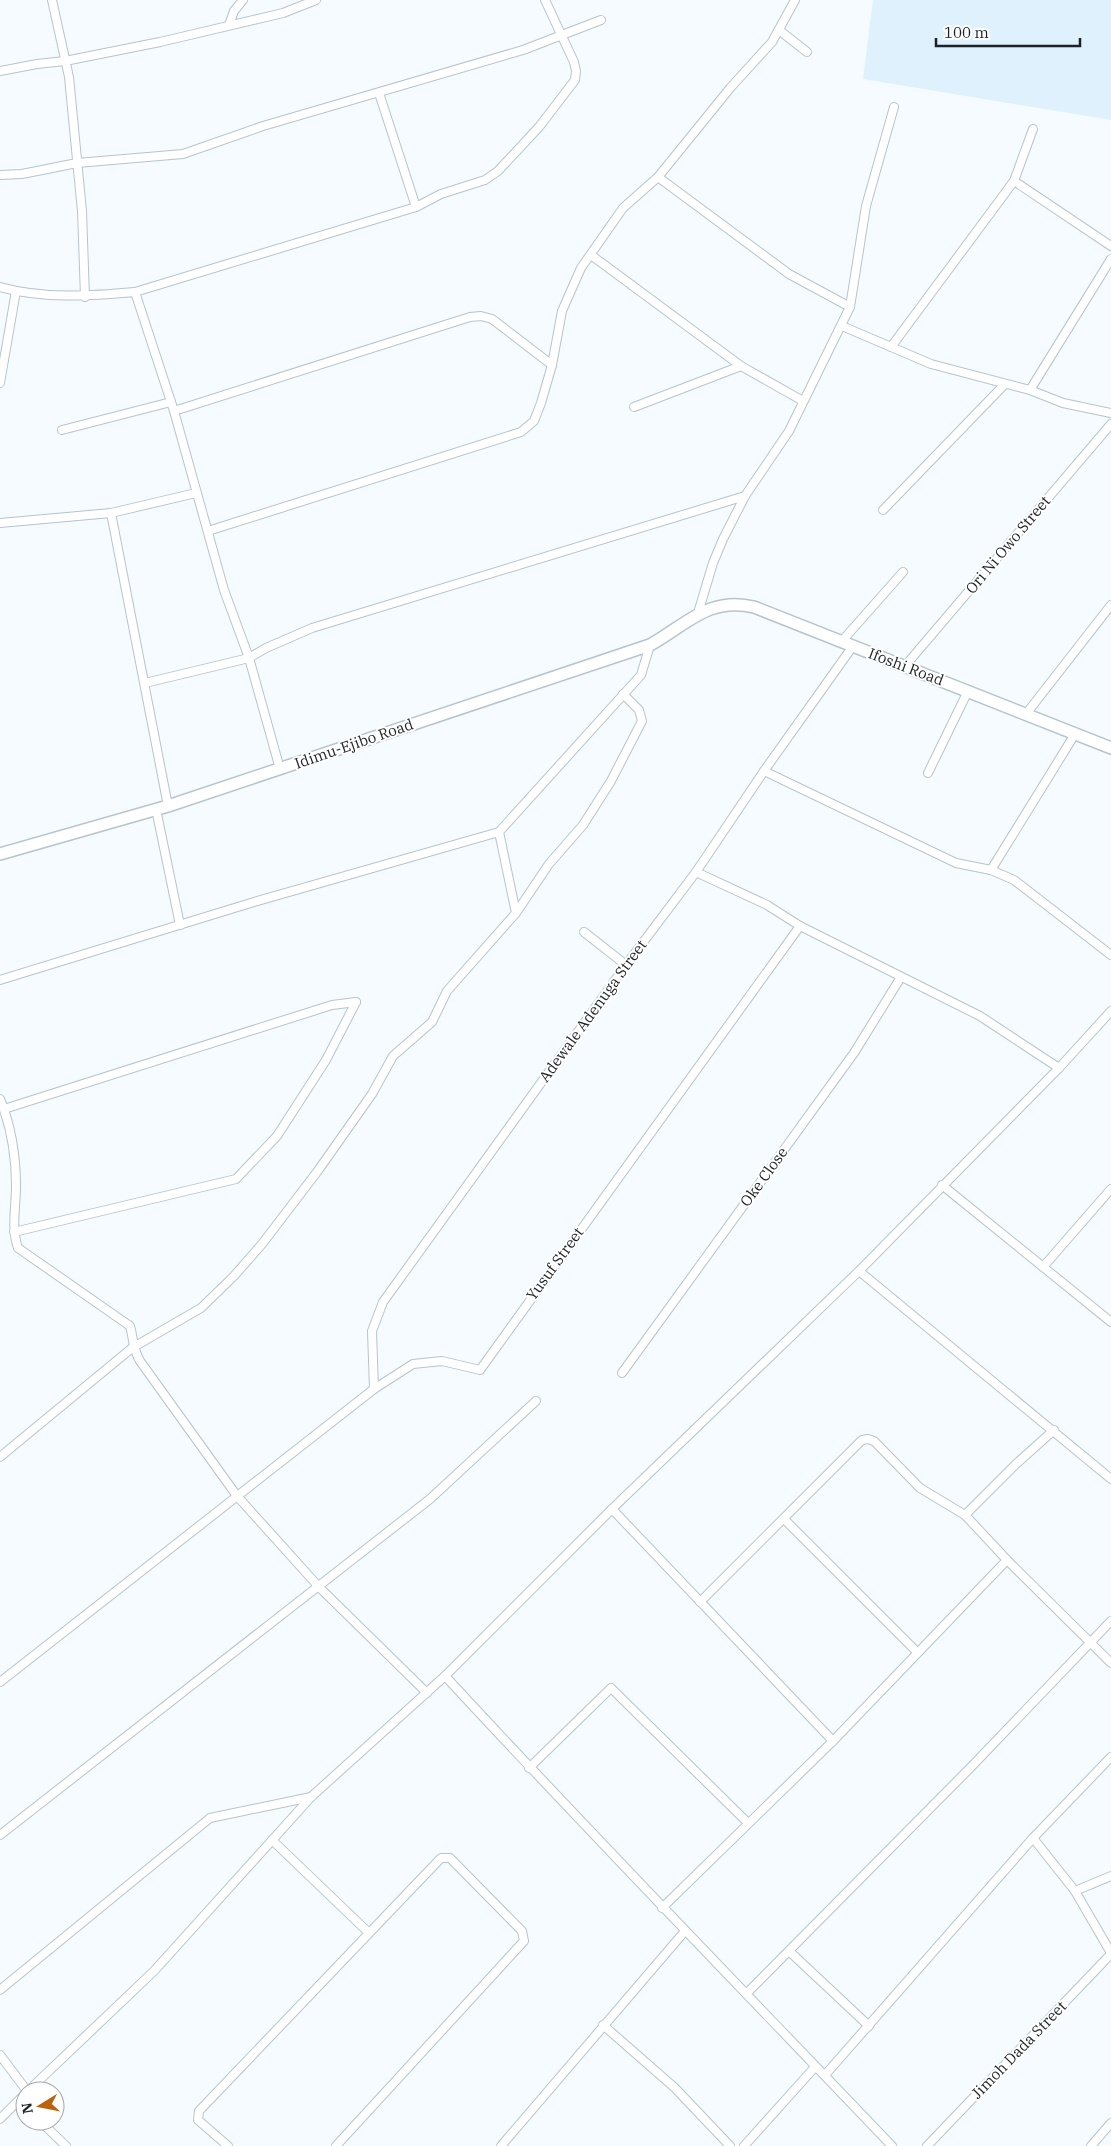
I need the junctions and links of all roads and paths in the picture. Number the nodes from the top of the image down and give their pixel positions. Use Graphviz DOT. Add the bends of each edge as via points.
graph roads {
  1 [pos="52,0"];
  2 [pos="243,0"];
  3 [pos="316,0"];
  4 [pos="545,0"];
  5 [pos="795,0"];
  6 [pos="601,20"];
  7 [pos="229,25"];
  8 [pos="779,30"];
  9 [pos="560,35"];
  10 [pos="807,52"];
  11 [pos="65,61"];
  12 [pos="0,71"];
  13 [pos="379,93"];
  14 [pos="894,107"];
  15 [pos="1033,129"];
  16 [pos="77,163"];
  17 [pos="0,175"];
  18 [pos="658,177"];
  19 [pos="1014,181"];
  20 [pos="416,206"];
  21 [pos="1111,246"];
  22 [pos="591,255"];
  23 [pos="1111,259"];
  24 [pos="0,287"];
  25 [pos="16,291"];
  26 [pos="135,292"];
  27 [pos="85,296"];
  28 [pos="850,307"];
  29 [pos="842,326"];
  30 [pos="891,347"];
  31 [pos="552,365"];
  32 [pos="741,366"];
  33 [pos="0,383"];
  34 [pos="1005,384"];
  35 [pos="1030,390"];
  36 [pos="803,401"];
  37 [pos="171,402"];
  38 [pos="634,407"];
  39 [pos="174,411"];
  40 [pos="1111,413"];
  41 [pos="1111,424"];
  42 [pos="62,430"];
  43 [pos="196,493"];
  44 [pos="745,496"];
  45 [pos="883,510"];
  46 [pos="111,513"];
  47 [pos="0,523"];
  48 [pos="208,531"];
  49 [pos="903,572"];
  50 [pos="1111,606"];
  51 [pos="698,612"];
  52 [pos="842,641"];
  53 [pos="650,645"];
  54 [pos="853,646"];
  55 [pos="249,658"];
  56 [pos="905,666"];
  57 [pos="145,683"];
  58 [pos="968,691"];
  59 [pos="623,694"];
  60 [pos="1026,714"];
  61 [pos="1075,734"];
  62 [pos="1111,748"];
  63 [pos="280,769"];
  64 [pos="764,771"];
  65 [pos="928,773"];
  66 [pos="168,806"];
  67 [pos="156,809"];
  68 [pos="498,832"];
  69 [pos="0,854"];
  70 [pos="991,870"];
  71 [pos="696,872"];
  72 [pos="516,913"];
  73 [pos="180,925"];
  74 [pos="800,926"];
  75 [pos="584,932"];
  76 [pos="1111,955"];
  77 [pos="626,965"];
  78 [pos="901,977"];
  79 [pos="0,980"];
  80 [pos="1111,1011"];
  81 [pos="1058,1068"];
  82 [pos="0,1099"];
  83 [pos="4,1109"];
  84 [pos="942,1186"];
  85 [pos="1111,1189"];
  86 [pos="14,1232"];
  87 [pos="1043,1266"];
  88 [pos="859,1271"];
  89 [pos="1111,1322"];
  90 [pos="132,1348"];
  91 [pos="622,1373"];
  92 [pos="374,1389"];
  93 [pos="536,1401"];
  94 [pos="1054,1430"];
  95 [pos="0,1458"];
  96 [pos="1111,1479"];
  97 [pos="237,1496"];
  98 [pos="612,1508"];
  99 [pos="965,1515"];
  100 [pos="784,1519"];
  101 [pos="1007,1560"];
  102 [pos="319,1587"];
  103 [pos="700,1602"];
  104 [pos="1111,1621"];
  105 [pos="1090,1643"];
  106 [pos="917,1652"];
  107 [pos="1111,1663"];
  108 [pos="445,1676"];
  109 [pos="0,1682"];
  110 [pos="427,1693"];
  111 [pos="834,1741"];
  112 [pos="1111,1758"];
  113 [pos="529,1768"];
  114 [pos="311,1797"];
  115 [pos="748,1822"];
  116 [pos="0,1835"];
  117 [pos="1033,1838"];
  118 [pos="272,1840"];
  119 [pos="1111,1876"];
  120 [pos="1076,1891"];
  121 [pos="662,1908"];
  122 [pos="685,1930"];
  123 [pos="369,1934"];
  124 [pos="789,1951"];
  125 [pos="1111,1953"];
  126 [pos="0,1990"];
  127 [pos="747,1993"];
  128 [pos="602,2025"];
  129 [pos="869,2026"];
  130 [pos="0,2055"];
  131 [pos="815,2067"];
  132 [pos="825,2075"];
  133 [pos="19,2081"];
  134 [pos="39,2081"];
  135 [pos="15,2103"];
  136 [pos="0,2119"];
  137 [pos="1111,2124"];
  138 [pos="50,2131"];
  139 [pos="66,2146"];
  140 [pos="228,2146"];
  141 [pos="336,2146"];
  142 [pos="501,2146"];
  143 [pos="730,2146"];
  144 [pos="744,2146"];
  145 [pos="892,2146"];
  146 [pos="927,2146"];
  147 [pos="1092,2146"];
  1 -- 11 [label="street"];
  2 -- 7 [label="street"];
  3 -- 7 [label="street" via="283,13"];
  4 -- 9 [label="street"];
  5 -- 8 [label="street"];
  6 -- 9 [label="street"];
  7 -- 11 [label="street"];
  8 -- 10 [label="street"];
  8 -- 18 [label="street"];
  9 -- 13 [label="street" via="523,50"];
  9 -- 20 [label="street" via="574,62 575,80 538,127 498,171 485,180"];
  11 -- 12 [label="street"];
  11 -- 16 [label="street"];
  13 -- 16 [label="street" via="264,126 184,154"];
  13 -- 20 [label="street"];
  14 -- 28 [label="street" via="866,206"];
  15 -- 19 [label="street"];
  16 -- 17 [label="street"];
  16 -- 27 [label="street"];
  18 -- 22 [label="street" via="624,208"];
  18 -- 28 [label="street" via="789,274"];
  19 -- 21 [label="street"];
  19 -- 30 [label="street"];
  20 -- 26 [label="street"];
  22 -- 31 [label="street" via="581,268 562,311"];
  22 -- 32 [label="street"];
  23 -- 35 [label="street"];
  24 -- 25 [label="street"];
  25 -- 27 [label="street"];
  25 -- 33 [label="street"];
  26 -- 27 [label="street"];
  26 -- 37 [label="street"];
  28 -- 29 [label="street"];
  29 -- 30 [label="street"];
  29 -- 36 [label="street"];
  30 -- 34 [label="street" via="931,364"];
  31 -- 39 [label="street" via="492,319 470,316"];
  31 -- 48 [label="street" via="534,421 521,432"];
  32 -- 36 [label="street"];
  32 -- 38 [label="street"];
  34 -- 35 [label="street"];
  34 -- 45 [label="street"];
  35 -- 40 [label="street" via="1063,403"];
  36 -- 44 [label="street" via="773,458"];
  37 -- 39 [label="street"];
  37 -- 42 [label="street"];
  39 -- 43 [label="street"];
  41 -- 56 [label="street, Ori Ni Owo Street"];
  43 -- 46 [label="street"];
  43 -- 48 [label="street"];
  44 -- 51 [label="street" via="713,563"];
  44 -- 55 [label="street" via="312,628"];
  46 -- 47 [label="street"];
  46 -- 57 [label="street"];
  48 -- 55 [label="street" via="224,590"];
  49 -- 52 [label="street"];
  50 -- 60 [label="street"];
  51 -- 52 [label="main road, Ifoshi Road" via="742,604"];
  51 -- 53 [label="main road, Idimu-Ejibo Road"];
  52 -- 54 [label="main road, Ifoshi Road"];
  53 -- 59 [label="street" via="641,675"];
  53 -- 63 [label="main road, Idimu-Ejibo Road"];
  54 -- 56 [label="main road, Ifoshi Road"];
  54 -- 64 [label="street, Adewale Adenuga Street"];
  55 -- 57 [label="street"];
  55 -- 63 [label="street"];
  56 -- 58 [label="main road, Ifoshi Road"];
  57 -- 66 [label="street"];
  58 -- 60 [label="main road, Ifoshi Road"];
  58 -- 65 [label="street"];
  59 -- 68 [label="street"];
  59 -- 72 [label="street" via="639,710 642,721 611,781 582,825 548,864"];
  60 -- 61 [label="main road, Ifoshi Road"];
  61 -- 62 [label="main road, Ifoshi Road"];
  61 -- 70 [label="street"];
  63 -- 66 [label="main road, Idimu-Ejibo Road"];
  64 -- 70 [label="street" via="956,863"];
  64 -- 71 [label="street, Adewale Adenuga Street"];
  66 -- 67 [label="main road, Idimu-Ejibo Road"];
  67 -- 69 [label="main road, Idimu-Ejibo Road"];
  67 -- 73 [label="street"];
  68 -- 72 [label="street"];
  68 -- 73 [label="street"];
  70 -- 76 [label="street" via="1014,880"];
  71 -- 74 [label="street" via="767,905"];
  71 -- 77 [label="street, Adewale Adenuga Street"];
  72 -- 90 [label="street" via="447,991 432,1022 394,1056 372,1094 317,1172 234,1276 201,1308"];
  73 -- 79 [label="street"];
  74 -- 78 [label="street"];
  74 -- 92 [label="street, Yusuf Street" via="480,1370 442,1361 413,1364"];
  75 -- 77 [label="street"];
  77 -- 92 [label="street, Adewale Adenuga Street" via="383,1302 372,1331"];
  78 -- 81 [label="street" via="980,1016"];
  78 -- 91 [label="street, Oke Close" via="854,1054"];
  80 -- 81 [label="street"];
  81 -- 84 [label="street"];
  82 -- 83 [label="street"];
  83 -- 86 [label="street" via="14,1158"];
  83 -- 86 [label="street" via="332,1005 356,1002 326,1060 282,1129 236,1179"];
  84 -- 87 [label="street"];
  84 -- 88 [label="street"];
  85 -- 87 [label="street"];
  86 -- 90 [label="street" via="22,1252 124,1320 133,1335"];
  87 -- 89 [label="street"];
  88 -- 94 [label="street"];
  88 -- 98 [label="street"];
  90 -- 95 [label="street"];
  90 -- 97 [label="street"];
  92 -- 97 [label="street, Yusuf Street"];
  93 -- 102 [label="street" via="430,1499"];
  94 -- 96 [label="street"];
  94 -- 99 [label="street"];
  97 -- 102 [label="street"];
  97 -- 109 [label="street, Yusuf Street"];
  98 -- 103 [label="street"];
  98 -- 108 [label="street"];
  99 -- 100 [label="street" via="920,1488 874,1441 868,1439 862,1440"];
  99 -- 101 [label="street"];
  100 -- 103 [label="street"];
  100 -- 106 [label="street"];
  101 -- 105 [label="street"];
  101 -- 106 [label="street"];
  102 -- 110 [label="street"];
  102 -- 116 [label="street"];
  103 -- 111 [label="street"];
  104 -- 105 [label="street"];
  105 -- 107 [label="street"];
  105 -- 124 [label="street"];
  106 -- 111 [label="street"];
  108 -- 110 [label="street"];
  108 -- 113 [label="street"];
  110 -- 114 [label="street"];
  111 -- 115 [label="street"];
  112 -- 117 [label="street"];
  113 -- 115 [label="street" via="611,1688"];
  113 -- 121 [label="street"];
  114 -- 118 [label="street"];
  114 -- 126 [label="street" via="210,1818"];
  115 -- 121 [label="street"];
  117 -- 120 [label="street"];
  117 -- 129 [label="street"];
  118 -- 123 [label="street"];
  118 -- 134 [label="street" via="154,1971"];
  119 -- 120 [label="street"];
  120 -- 125 [label="street"];
  121 -- 122 [label="street"];
  122 -- 127 [label="street"];
  122 -- 128 [label="street"];
  123 -- 140 [label="street" via="199,2111 198,2120"];
  123 -- 141 [label="street" via="445,1857 450,1858 522,1931 524,1941"];
  124 -- 127 [label="street"];
  124 -- 129 [label="street"];
  125 -- 146 [label="street, Jimoh Dada Street"];
  127 -- 131 [label="street"];
  128 -- 142 [label="street"];
  128 -- 143 [label="street" via="675,2088"];
  129 -- 132 [label="street"];
  130 -- 133 [label="street"];
  131 -- 132 [label="street"];
  131 -- 144 [label="street"];
  132 -- 145 [label="street"];
  135 -- 136 [label="street"];
  137 -- 147 [label="street"];
  138 -- 139 [label="street"];
}
